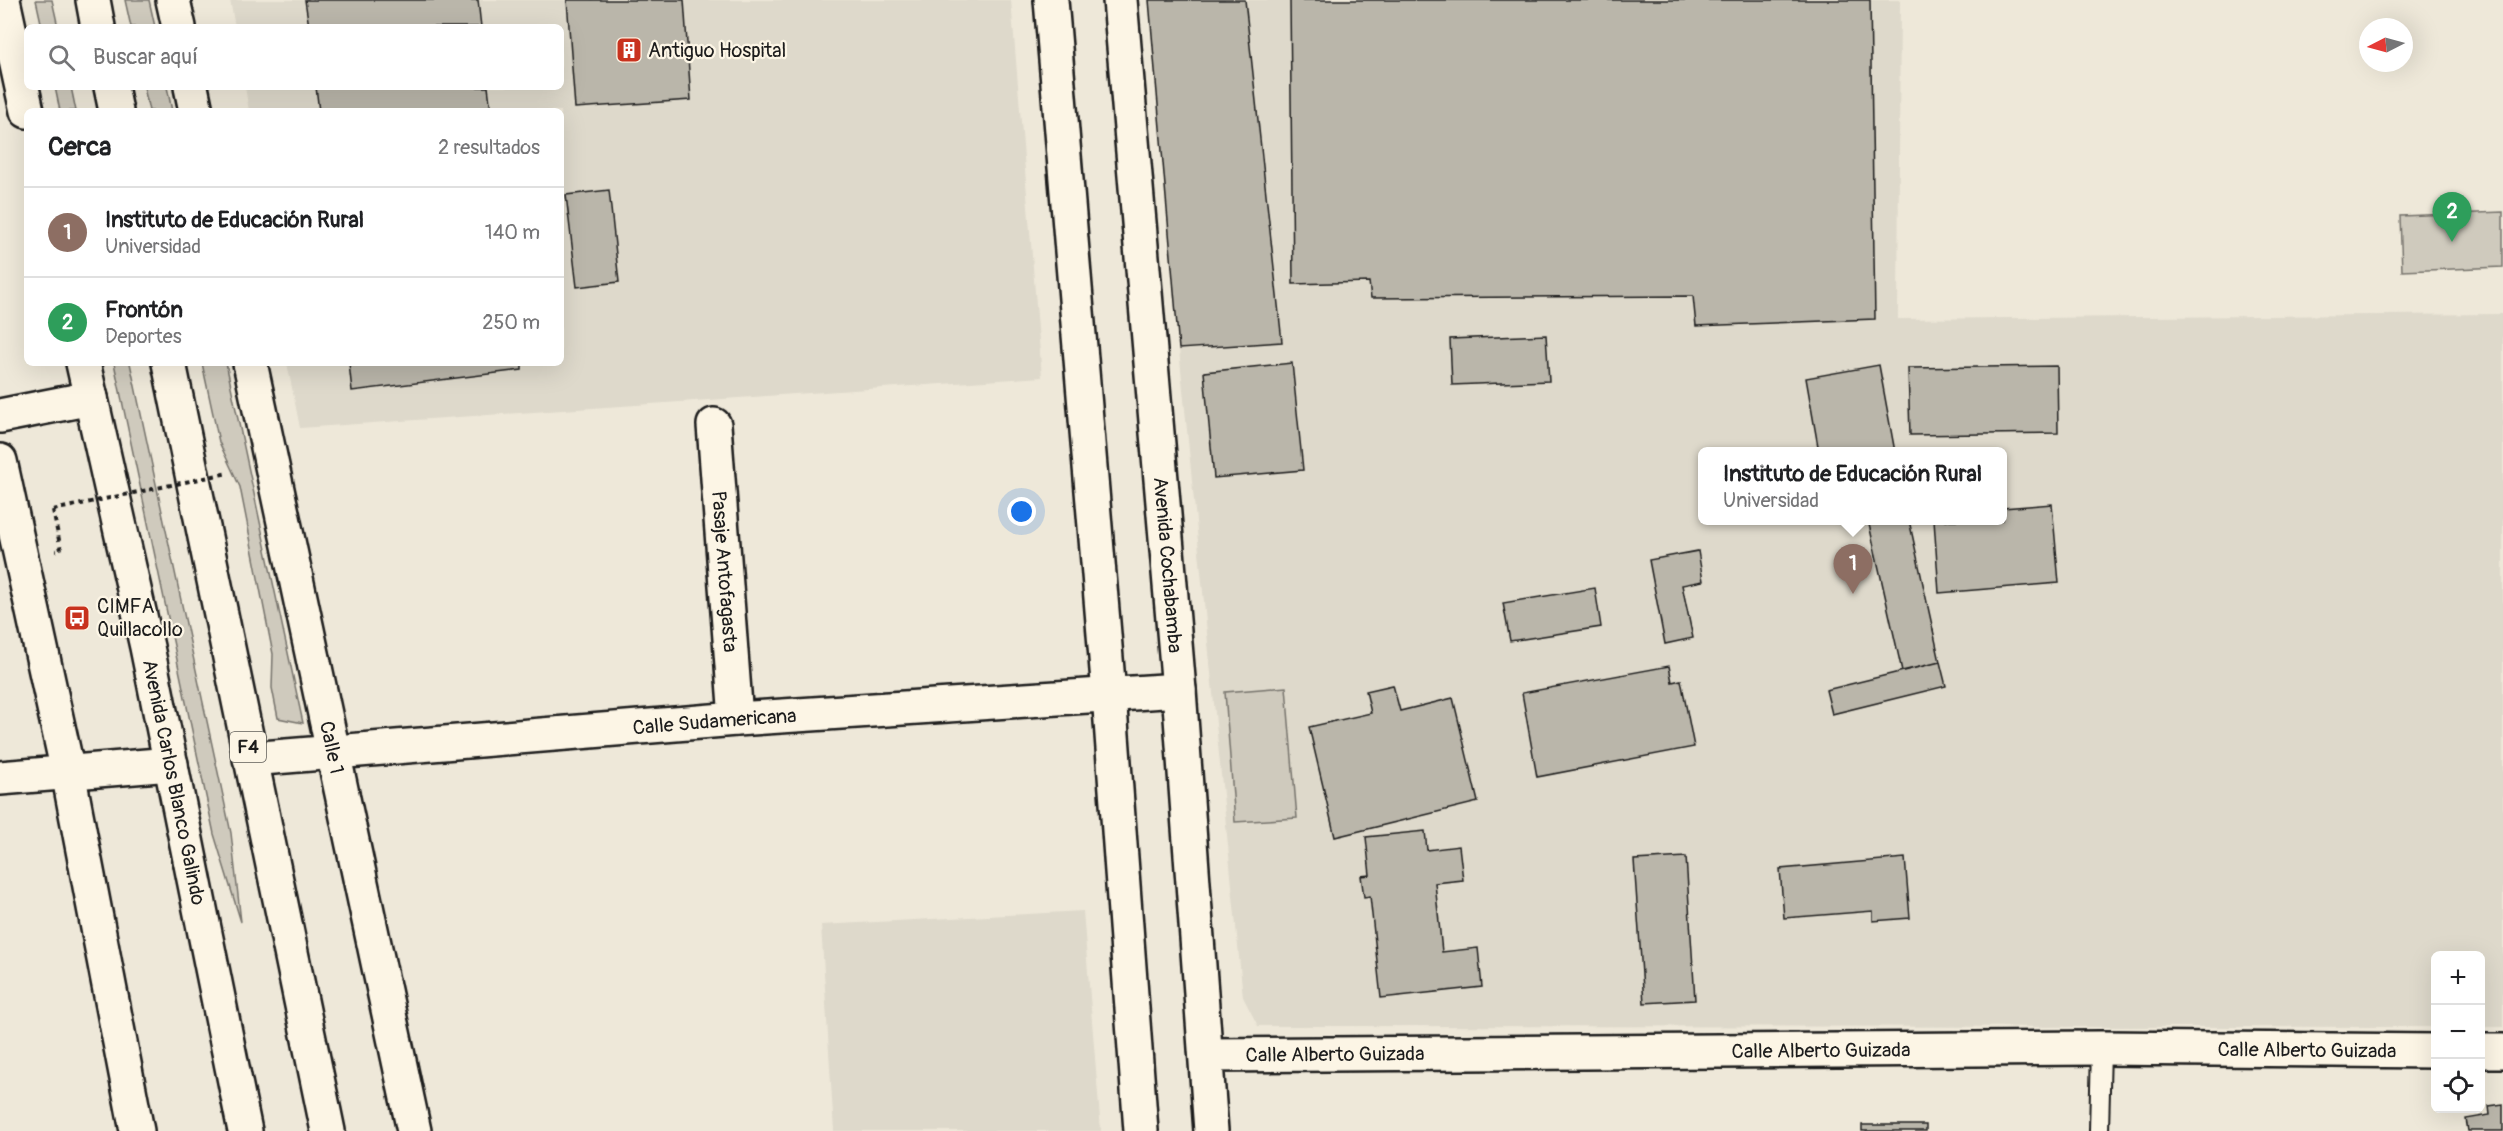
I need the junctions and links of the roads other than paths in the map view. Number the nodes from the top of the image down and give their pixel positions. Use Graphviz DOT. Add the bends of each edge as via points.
graph roads {
  1 [pos="3,0"];
  2 [pos="93,0"];
  3 [pos="173,0"];
  4 [pos="1051,0"];
  5 [pos="1120,0"];
  6 [pos="97,24"];
  7 [pos="177,24"];
  8 [pos="7,48"];
  9 [pos="112,90"];
  10 [pos="192,90"];
  11 [pos="26,108"];
  12 [pos="115,108"];
  13 [pos="195,108"];
  14 [pos="84,366"];
  15 [pos="170,366"];
  16 [pos="251,366"];
  17 [pos="91,398"];
  18 [pos="0,416"];
  19 [pos="714,425"];
  20 [pos="0,461"];
  21 [pos="1179,690"];
  22 [pos="1109,694"];
  23 [pos="736,719"];
  24 [pos="333,751"];
  25 [pos="250,759"];
  26 [pos="171,764"];
  27 [pos="68,772"];
  28 [pos="0,778"];
  29 [pos="213,967"];
  30 [pos="2101,1048"];
  31 [pos="2431,1051"];
  32 [pos="2485,1051"];
  33 [pos="2503,1051"];
  34 [pos="1206,1055"];
  35 [pos="137,1131"];
  36 [pos="222,1131"];
  37 [pos="245,1131"];
  38 [pos="328,1131"];
  39 [pos="414,1131"];
  40 [pos="1141,1131"];
  41 [pos="1211,1131"];
  42 [pos="2099,1131"];
  1 -- 8 [label="main road"];
  2 -- 6 [label="main road"];
  3 -- 7 [label="main road"];
  4 -- 22 [label="main road"];
  5 -- 21 [label="main road, Avenida Cochabamba"];
  8 -- 11 [label="main road"];
  9 -- 12 [label="main road"];
  10 -- 13 [label="main road"];
  14 -- 17 [label="main road, Avenida Carlos Blanco Galindo"];
  15 -- 25 [label="main road, F4"];
  16 -- 24 [label="main road, Calle 1"];
  17 -- 18 [label="main road"];
  17 -- 26 [label="main road, Avenida Carlos Blanco Galindo"];
  19 -- 23 [label="main road, Pasaje Antofagasta"];
  20 -- 27 [label="main road"];
  21 -- 22 [label="main road, Calle Sudamericana"];
  21 -- 34 [label="main road, Avenida Cochabamba"];
  22 -- 23 [label="main road, Calle Sudamericana"];
  22 -- 40 [label="main road"];
  23 -- 24 [label="main road, Calle Sudamericana"];
  24 -- 25 [label="main road, Calle Sudamericana"];
  24 -- 39 [label="main road, Calle 1"];
  25 -- 38 [label="main road, F4"];
  26 -- 27 [label="main road"];
  26 -- 29 [label="main road, Avenida Carlos Blanco Galindo"];
  27 -- 28 [label="main road"];
  27 -- 35 [label="main road"];
  29 -- 36 [label="main road"];
  29 -- 37 [label="main road, Avenida Carlos Blanco Galindo"];
  30 -- 31 [label="main road, Calle Alberto Guizada"];
  30 -- 34 [label="main road, Calle Alberto Guizada"];
  30 -- 42 [label="lane"];
  32 -- 33 [label="main road"];
  34 -- 41 [label="main road, Avenida Cochabamba"];
}
